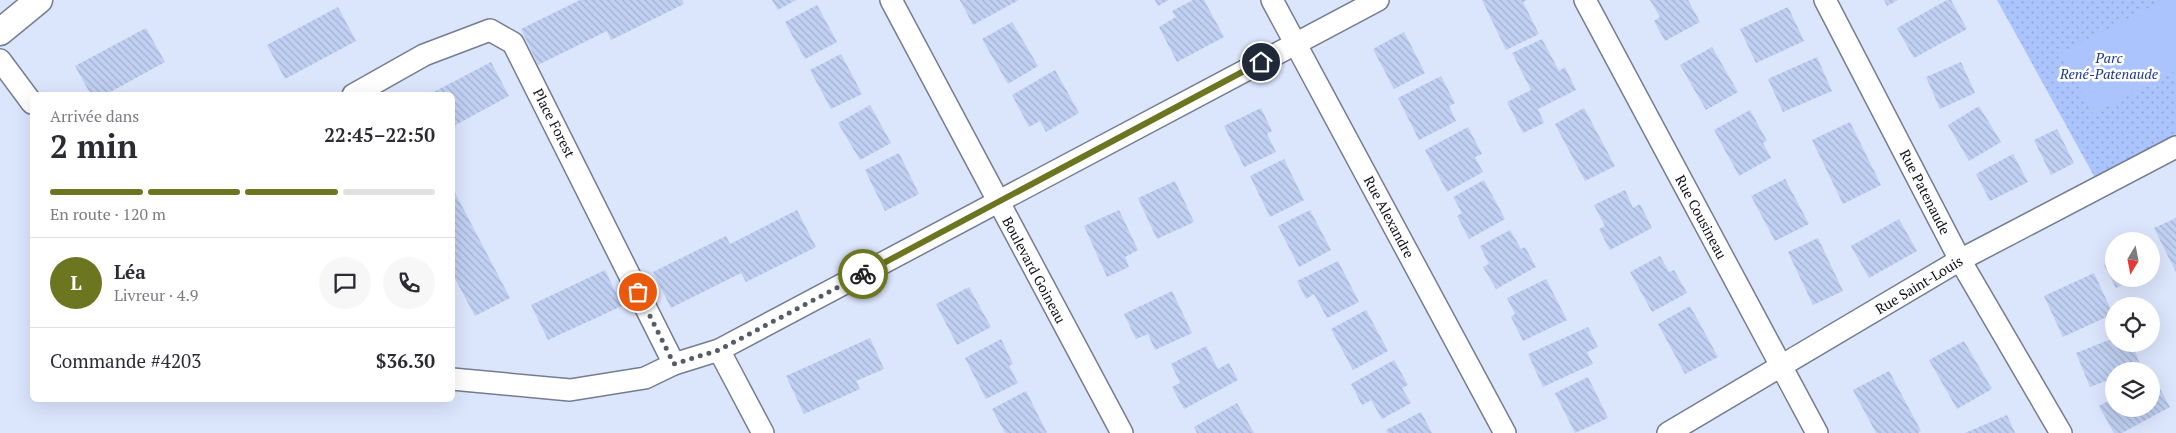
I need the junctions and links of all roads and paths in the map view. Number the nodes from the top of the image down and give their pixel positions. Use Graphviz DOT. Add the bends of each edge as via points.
graph roads {
  1 [pos="39,0"];
  2 [pos="891,0"];
  3 [pos="1272,0"];
  4 [pos="1378,0"];
  5 [pos="1585,0"];
  6 [pos="1825,0"];
  7 [pos="0,32"];
  8 [pos="1296,44"];
  9 [pos="0,60"];
  10 [pos="358,92"];
  11 [pos="30,100"];
  12 [pos="2176,147"];
  13 [pos="998,203"];
  14 [pos="1960,260"];
  15 [pos="719,350"];
  16 [pos="674,364"];
  17 [pos="1781,367"];
  18 [pos="455,379"];
  19 [pos="763,433"];
  20 [pos="1122,433"];
  21 [pos="1505,433"];
  22 [pos="1668,433"];
  23 [pos="1817,433"];
  24 [pos="2061,433"];
  1 -- 7 [label="street"];
  2 -- 13 [label="street, Boulevard Goineau"];
  3 -- 8 [label="street, Rue Alexandre"];
  4 -- 8 [label="street"];
  5 -- 17 [label="street, Rue Cousineau"];
  6 -- 14 [label="street, Rue Patenaude"];
  8 -- 13 [label="street"];
  8 -- 21 [label="street, Rue Alexandre"];
  9 -- 11 [label="street"];
  10 -- 16 [label="street, Place Forest" via="424,55 490,30 513,43"];
  12 -- 14 [label="street, Rue Saint-Louis"];
  13 -- 15 [label="street"];
  13 -- 20 [label="street, Boulevard Goineau"];
  14 -- 17 [label="street, Rue Saint-Louis"];
  14 -- 24 [label="street, Rue Patenaude"];
  15 -- 16 [label="street"];
  15 -- 19 [label="street"];
  16 -- 18 [label="street" via="645,378 570,390"];
  17 -- 22 [label="street, Rue Saint-Louis"];
  17 -- 23 [label="street, Rue Cousineau"];
}
